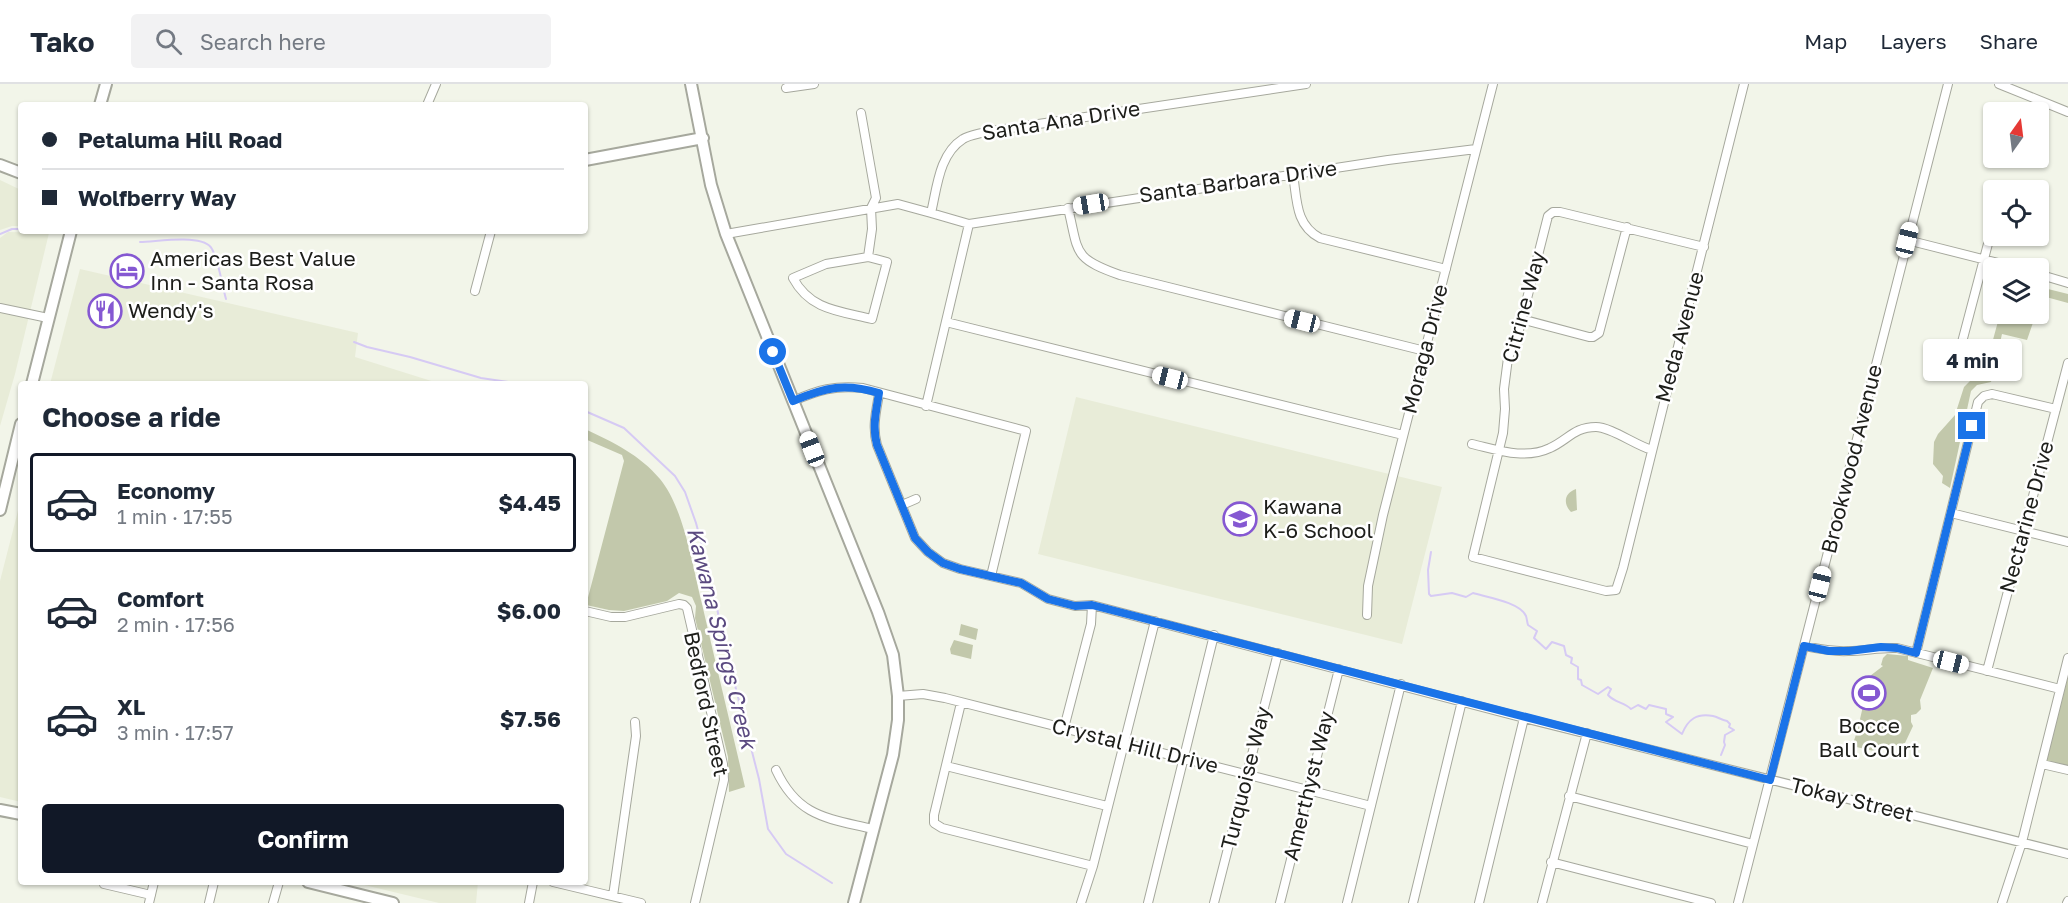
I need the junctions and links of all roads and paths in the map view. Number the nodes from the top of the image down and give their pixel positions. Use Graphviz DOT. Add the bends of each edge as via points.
graph roads {
  1 [pos="106,84"];
  2 [pos="436,84"];
  3 [pos="691,84"];
  4 [pos="814,84"];
  5 [pos="1306,84"];
  6 [pos="1493,84"];
  7 [pos="1744,84"];
  8 [pos="1948,84"];
  9 [pos="1999,84"];
  10 [pos="786,88"];
  11 [pos="101,102"];
  12 [pos="428,102"];
  13 [pos="2068,112"];
  14 [pos="861,113"];
  15 [pos="703,138"];
  16 [pos="1476,149"];
  17 [pos="588,159"];
  18 [pos="0,165"];
  19 [pos="18,172"];
  20 [pos="1293,174"];
  21 [pos="871,208"];
  22 [pos="1068,208"];
  23 [pos="931,213"];
  24 [pos="969,224"];
  25 [pos="1627,227"];
  26 [pos="70,234"];
  27 [pos="490,234"];
  28 [pos="726,234"];
  29 [pos="1907,240"];
  30 [pos="1704,247"];
  31 [pos="868,257"];
  32 [pos="1983,260"];
  33 [pos="1983,264"];
  34 [pos="1446,269"];
  35 [pos="2049,277"];
  36 [pos="2068,283"];
  37 [pos="475,291"];
  38 [pos="0,308"];
  39 [pos="48,318"];
  40 [pos="1521,319"];
  41 [pos="946,322"];
  42 [pos="1425,351"];
  43 [pos="1937,363"];
  44 [pos="2068,363"];
  45 [pos="33,381"];
  46 [pos="879,393"];
  47 [pos="793,401"];
  48 [pos="926,406"];
  49 [pos="2056,409"];
  50 [pos="1403,435"];
  51 [pos="18,436"];
  52 [pos="1472,444"];
  53 [pos="1498,450"];
  54 [pos="1652,450"];
  55 [pos="916,500"];
  56 [pos="902,506"];
  57 [pos="0,510"];
  58 [pos="1951,513"];
  59 [pos="2024,531"];
  60 [pos="2068,542"];
  61 [pos="1473,557"];
  62 [pos="991,576"];
  63 [pos="1092,605"];
  64 [pos="588,612"];
  65 [pos="1367,615"];
  66 [pos="1155,621"];
  67 [pos="1214,635"];
  68 [pos="1804,646"];
  69 [pos="1278,653"];
  70 [pos="1916,653"];
  71 [pos="2068,658"];
  72 [pos="1339,669"];
  73 [pos="1987,671"];
  74 [pos="1401,684"];
  75 [pos="2060,689"];
  76 [pos="898,696"];
  77 [pos="1462,701"];
  78 [pos="961,703"];
  79 [pos="1524,717"];
  80 [pos="635,722"];
  81 [pos="1064,728"];
  82 [pos="1587,733"];
  83 [pos="1123,743"];
  84 [pos="1184,759"];
  85 [pos="2042,764"];
  86 [pos="946,766"];
  87 [pos="776,770"];
  88 [pos="2068,770"];
  89 [pos="1247,775"];
  90 [pos="1770,780"];
  91 [pos="1308,790"];
  92 [pos="1569,796"];
  93 [pos="1107,806"];
  94 [pos="1371,806"];
  95 [pos="0,810"];
  96 [pos="18,813"];
  97 [pos="872,830"];
  98 [pos="2022,842"];
  99 [pos="1753,844"];
  100 [pos="2068,854"];
  101 [pos="1551,862"];
  102 [pos="1093,866"];
  103 [pos="107,885"];
  104 [pos="213,885"];
  105 [pos="278,885"];
  106 [pos="320,885"];
  107 [pos="532,885"];
  108 [pos="566,885"];
  109 [pos="613,896"];
  110 [pos="150,899"];
  111 [pos="209,903"];
  112 [pos="273,903"];
  113 [pos="390,903"];
  114 [pos="529,903"];
  115 [pos="641,903"];
  116 [pos="695,903"];
  117 [pos="854,903"];
  118 [pos="1081,903"];
  119 [pos="1148,903"];
  120 [pos="1214,903"];
  121 [pos="1280,903"];
  122 [pos="1347,903"];
  123 [pos="1413,903"];
  124 [pos="1479,903"];
  125 [pos="1542,903"];
  126 [pos="1711,903"];
  127 [pos="1738,903"];
  128 [pos="2002,903"];
  1 -- 11 [label="main road"];
  2 -- 12 [label="street"];
  3 -- 15 [label="main road"];
  4 -- 10 [label="street"];
  5 -- 23 [label="street, Santa Ana Drive" via="963,138 942,166"];
  6 -- 16 [label="street, Moraga Drive"];
  7 -- 30 [label="street, Meda Avenue"];
  8 -- 29 [label="street, Brookwood Avenue"];
  9 -- 13 [label="street"];
  14 -- 21 [label="street" via="876,198"];
  15 -- 17 [label="main road"];
  15 -- 28 [label="main road" via="711,185"];
  16 -- 20 [label="street, Santa Barbara Drive"];
  16 -- 34 [label="street, Moraga Drive"];
  18 -- 19 [label="main road"];
  20 -- 22 [label="street, Santa Barbara Drive"];
  20 -- 34 [label="street" via="1299,214 1310,233"];
  21 -- 23 [label="street" via="898,204"];
  21 -- 28 [label="street"];
  21 -- 31 [label="street"];
  22 -- 24 [label="street, Santa Barbara Drive"];
  22 -- 42 [label="street" via="1076,248 1085,261 1102,269"];
  23 -- 24 [label="street, Santa Barbara Drive"];
  24 -- 41 [label="street"];
  25 -- 30 [label="street, Citrine Way"];
  25 -- 40 [label="street, Citrine Way" via="1560,212 1548,216"];
  25 -- 40 [label="street" via="1599,333 1588,337"];
  26 -- 39 [label="main road"];
  27 -- 37 [label="street"];
  28 -- 47 [label="main road"];
  29 -- 32 [label="street"];
  29 -- 68 [label="street, Brookwood Avenue"];
  30 -- 54 [label="street, Meda Avenue"];
  31 -- 31 [label="street" via="826,264 793,278 813,302 872,319 886,262"];
  33 -- 43 [label="street" via="1961,346"];
  34 -- 42 [label="street, Moraga Drive"];
  35 -- 36 [label="street"];
  38 -- 39 [label="street"];
  39 -- 45 [label="main road"];
  40 -- 53 [label="street, Citrine Way" via="1508,358"];
  41 -- 48 [label="street"];
  41 -- 50 [label="street"];
  42 -- 50 [label="street, Moraga Drive"];
  44 -- 49 [label="street, Nectarine Drive"];
  46 -- 47 [label="street" via="846,386"];
  46 -- 48 [label="street"];
  46 -- 56 [label="street, Tokay Street" via="874,434"];
  47 -- 76 [label="main road" via="887,637"];
  48 -- 62 [label="street" via="1026,431"];
  49 -- 58 [label="street" via="1992,394 1984,396 1978,402"];
  49 -- 59 [label="street, Nectarine Drive"];
  50 -- 65 [label="street, Moraga Drive" via="1370,573"];
  51 -- 57 [label="main road"];
  52 -- 53 [label="street"];
  53 -- 54 [label="street" via="1529,455 1551,448 1572,432 1598,426"];
  53 -- 61 [label="street, Citrine Way"];
  54 -- 61 [label="street, Meda Avenue" via="1616,590 1606,591"];
  55 -- 56 [label="street"];
  56 -- 62 [label="street, Tokay Street" via="915,538 928,552 943,563"];
  58 -- 59 [label="street"];
  58 -- 70 [label="street"];
  59 -- 60 [label="street"];
  59 -- 73 [label="street, Nectarine Drive"];
  62 -- 63 [label="street, Tokay Street" via="1021,583 1061,603"];
  63 -- 66 [label="street, Tokay Street"];
  63 -- 81 [label="street"];
  64 -- 116 [label="street, Bedford Street" via="625,617 679,604 687,609 724,780"];
  66 -- 67 [label="street, Tokay Street"];
  66 -- 83 [label="street"];
  67 -- 69 [label="street, Tokay Street"];
  67 -- 84 [label="street"];
  68 -- 70 [label="street" via="1829,651 1881,647"];
  68 -- 90 [label="street, Brookwood Avenue"];
  69 -- 72 [label="street, Tokay Street"];
  69 -- 89 [label="street, Turquoise Way"];
  70 -- 73 [label="street"];
  71 -- 75 [label="street"];
  72 -- 74 [label="street, Tokay Street"];
  72 -- 91 [label="street, Amerthyst Way"];
  73 -- 75 [label="street"];
  74 -- 77 [label="street, Tokay Street"];
  74 -- 94 [label="street"];
  75 -- 85 [label="street"];
  76 -- 78 [label="street, Crystal Hill Drive" via="923,694"];
  76 -- 97 [label="main road" via="892,755"];
  77 -- 79 [label="street, Tokay Street"];
  77 -- 123 [label="street"];
  78 -- 81 [label="street, Crystal Hill Drive"];
  78 -- 86 [label="street"];
  79 -- 82 [label="street, Tokay Street"];
  79 -- 124 [label="street"];
  80 -- 109 [label="street"];
  81 -- 83 [label="street, Crystal Hill Drive"];
  82 -- 90 [label="street, Tokay Street"];
  82 -- 92 [label="street"];
  83 -- 84 [label="street, Crystal Hill Drive"];
  83 -- 93 [label="street"];
  84 -- 89 [label="street, Crystal Hill Drive"];
  84 -- 119 [label="street"];
  85 -- 88 [label="street"];
  85 -- 98 [label="street"];
  86 -- 93 [label="street"];
  86 -- 102 [label="street" via="934,815 937,826"];
  87 -- 97 [label="street" via="783,786 804,808"];
  89 -- 91 [label="street, Crystal Hill Drive"];
  89 -- 120 [label="street, Turquoise Way"];
  90 -- 98 [label="street, Tokay Street"];
  90 -- 99 [label="street, Brookwood Avenue"];
  91 -- 94 [label="street, Crystal Hill Drive"];
  91 -- 121 [label="street, Amerthyst Way"];
  92 -- 99 [label="street"];
  92 -- 101 [label="street"];
  93 -- 102 [label="street"];
  94 -- 122 [label="street"];
  95 -- 96 [label="main road"];
  97 -- 117 [label="main road"];
  98 -- 100 [label="street, Tokay Street"];
  98 -- 128 [label="street"];
  99 -- 127 [label="street, Brookwood Avenue"];
  101 -- 125 [label="street"];
  101 -- 126 [label="street"];
  102 -- 118 [label="street"];
  103 -- 110 [label="street"];
  104 -- 111 [label="street"];
  105 -- 112 [label="street"];
  106 -- 113 [label="main road"];
  107 -- 114 [label="street"];
  108 -- 109 [label="street"];
  109 -- 115 [label="street"];
}
